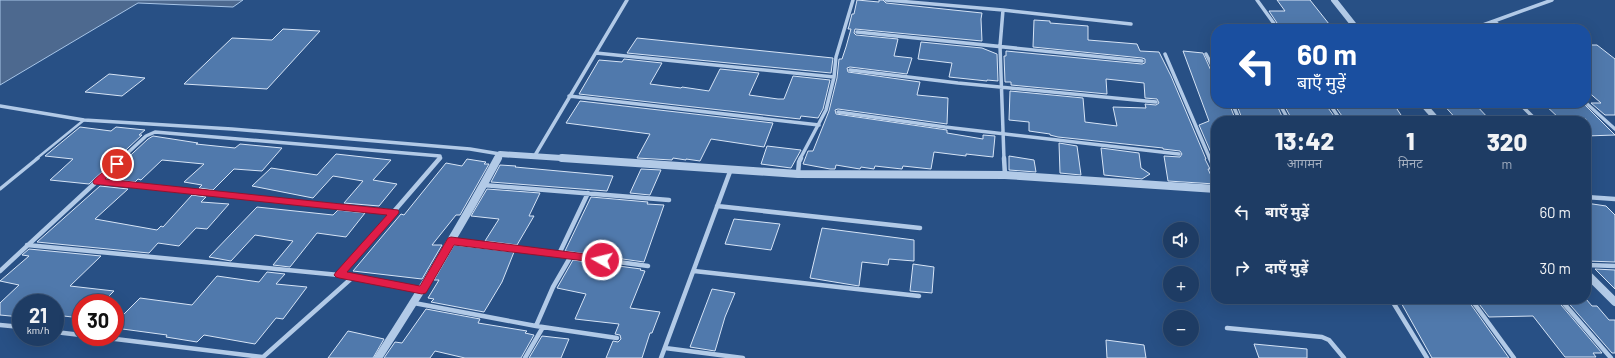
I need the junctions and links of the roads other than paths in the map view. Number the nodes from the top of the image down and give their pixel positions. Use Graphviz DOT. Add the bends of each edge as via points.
graph roads {
  1 [pos="627,0"];
  2 [pos="853,0"];
  3 [pos="886,0"];
  4 [pos="1257,0"];
  5 [pos="1334,0"];
  6 [pos="1552,0"];
  7 [pos="1003,10"];
  8 [pos="1494,21"];
  9 [pos="1131,24"];
  10 [pos="1274,24"];
  11 [pos="1353,24"];
  12 [pos="1486,24"];
  13 [pos="1497,24"];
  14 [pos="857,32"];
  15 [pos="1000,46"];
  16 [pos="596,53"];
  17 [pos="1165,54"];
  18 [pos="1206,54"];
  19 [pos="1142,61"];
  20 [pos="1211,64"];
  21 [pos="850,70"];
  22 [pos="834,77"];
  23 [pos="1001,87"];
  24 [pos="569,96"];
  25 [pos="1156,102"];
  26 [pos="0,106"];
  27 [pos="1591,107"];
  28 [pos="1426,108"];
  29 [pos="1524,108"];
  30 [pos="838,112"];
  31 [pos="1434,116"];
  32 [pos="1532,116"];
  33 [pos="84,120"];
  34 [pos="819,125"];
  35 [pos="1615,129"];
  36 [pos="1004,134"];
  37 [pos="500,154"];
  38 [pos="1179,154"];
  39 [pos="534,157"];
  40 [pos="1211,161"];
  41 [pos="731,168"];
  42 [pos="798,174"];
  43 [pos="1005,175"];
  44 [pos="98,182"];
  45 [pos="483,185"];
  46 [pos="0,189"];
  47 [pos="1211,189"];
  48 [pos="588,193"];
  49 [pos="1591,197"];
  50 [pos="1615,199"];
  51 [pos="669,200"];
  52 [pos="717,206"];
  53 [pos="394,212"];
  54 [pos="920,228"];
  55 [pos="451,241"];
  56 [pos="27,245"];
  57 [pos="559,254"];
  58 [pos="571,256"];
  59 [pos="1591,265"];
  60 [pos="648,266"];
  61 [pos="1615,266"];
  62 [pos="0,271"];
  63 [pos="694,271"];
  64 [pos="339,275"];
  65 [pos="353,277"];
  66 [pos="1591,278"];
  67 [pos="422,290"];
  68 [pos="918,296"];
  69 [pos="1615,302"];
  70 [pos="414,303"];
  71 [pos="1394,304"];
  72 [pos="1475,304"];
  73 [pos="1564,304"];
  74 [pos="0,325"];
  75 [pos="12,326"];
  76 [pos="536,326"];
  77 [pos="542,327"];
  78 [pos="1227,328"];
  79 [pos="617,338"];
  80 [pos="124,340"];
  81 [pos="665,348"];
  82 [pos="262,358"];
  83 [pos="378,358"];
  84 [pos="524,358"];
  85 [pos="662,358"];
  86 [pos="743,358"];
  87 [pos="1344,358"];
  88 [pos="1427,358"];
  89 [pos="1514,358"];
  90 [pos="1611,358"];
  1 -- 16 [label="street"];
  2 -- 22 [label="street" via="836,57"];
  3 -- 7 [label="street"];
  4 -- 10 [label="street"];
  5 -- 11 [label="street"];
  6 -- 8 [label="street"];
  7 -- 9 [label="street"];
  7 -- 15 [label="street"];
  8 -- 12 [label="street"];
  8 -- 13 [label="street"];
  14 -- 15 [label="street"];
  15 -- 19 [label="street"];
  15 -- 23 [label="street"];
  16 -- 22 [label="street"];
  16 -- 24 [label="street"];
  17 -- 40 [label="street"];
  18 -- 20 [label="street"];
  21 -- 23 [label="street"];
  22 -- 34 [label="street" via="826,110"];
  23 -- 25 [label="street"];
  23 -- 36 [label="street"];
  24 -- 34 [label="street"];
  24 -- 39 [label="street"];
  26 -- 33 [label="street"];
  27 -- 35 [label="street"];
  28 -- 31 [label="street"];
  29 -- 32 [label="street"];
  30 -- 36 [label="street"];
  33 -- 37 [label="street" via="232,129 470,149"];
  33 -- 46 [label="lane"];
  34 -- 42 [label="street" via="799,162"];
  36 -- 38 [label="street"];
  36 -- 43 [label="street"];
  37 -- 39 [label="street"];
  37 -- 45 [label="street"];
  39 -- 41 [label="street"];
  41 -- 42 [label="street"];
  41 -- 52 [label="street"];
  42 -- 43 [label="street"];
  43 -- 47 [label="street"];
  44 -- 53 [label="street"];
  44 -- 53 [label="street" via="146,136 155,132 440,156"];
  44 -- 56 [label="street"];
  45 -- 48 [label="street"];
  45 -- 55 [label="street"];
  48 -- 51 [label="street"];
  48 -- 57 [label="street"];
  49 -- 50 [label="street"];
  52 -- 54 [label="street"];
  52 -- 63 [label="street"];
  53 -- 64 [label="street"];
  55 -- 57 [label="street"];
  55 -- 67 [label="street"];
  56 -- 62 [label="street"];
  56 -- 64 [label="street"];
  57 -- 58 [label="street"];
  58 -- 60 [label="street"];
  58 -- 76 [label="street"];
  59 -- 61 [label="street"];
  63 -- 68 [label="street"];
  63 -- 81 [label="street"];
  64 -- 65 [label="street"];
  65 -- 67 [label="street"];
  65 -- 82 [label="street"];
  66 -- 69 [label="street"];
  67 -- 70 [label="street"];
  70 -- 76 [label="street"];
  70 -- 83 [label="street"];
  71 -- 88 [label="street"];
  72 -- 89 [label="street"];
  73 -- 90 [label="street"];
  74 -- 75 [label="street"];
  76 -- 77 [label="street"];
  77 -- 79 [label="street"];
  77 -- 84 [label="street"];
  78 -- 87 [label="street" via="1322,337 1329,340"];
  80 -- 82 [label="street"];
  81 -- 85 [label="street"];
  81 -- 86 [label="street"];
}
